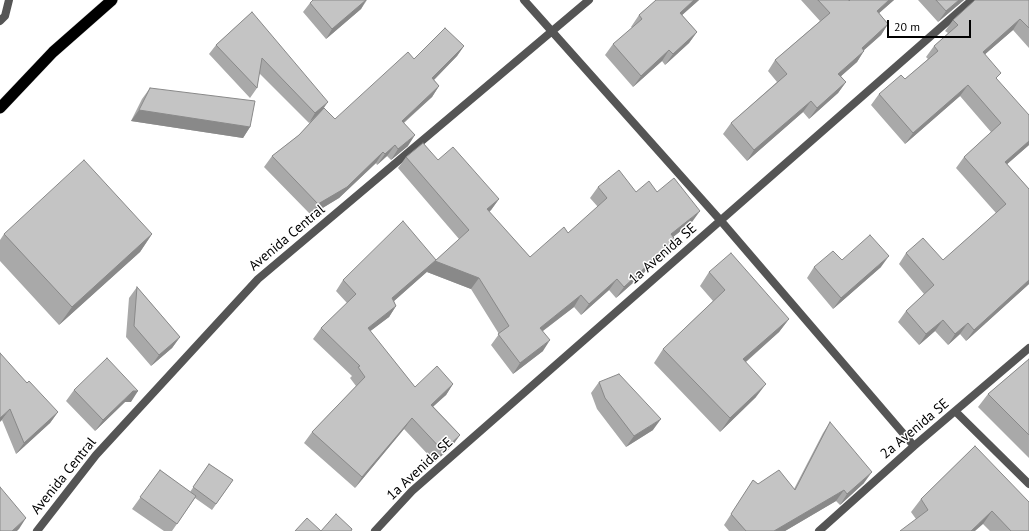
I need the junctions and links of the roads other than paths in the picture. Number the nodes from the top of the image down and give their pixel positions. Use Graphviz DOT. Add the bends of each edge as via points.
graph roads {
  1 [pos="9,0"];
  2 [pos="112,0"];
  3 [pos="524,0"];
  4 [pos="589,0"];
  5 [pos="972,0"];
  6 [pos="0,21"];
  7 [pos="553,31"];
  8 [pos="0,108"];
  9 [pos="720,221"];
  10 [pos="1029,348"];
  11 [pos="956,412"];
  12 [pos="914,446"];
  13 [pos="1029,484"];
  14 [pos="37,531"];
  15 [pos="375,531"];
  16 [pos="819,531"];
  1 -- 6 [label="street" via="5,16"];
  2 -- 8 [label="highway" via="53,52"];
  3 -- 7 [label="street"];
  4 -- 7 [label="street, Avenida Central"];
  5 -- 9 [label="street, 1a Avenida SE"];
  7 -- 9 [label="street"];
  7 -- 14 [label="street, Avenida Central" via="258,279 96,455"];
  9 -- 12 [label="street"];
  9 -- 15 [label="street, 1a Avenida SE" via="412,491"];
  10 -- 11 [label="street, 2a Avenida SE"];
  11 -- 12 [label="street, 2a Avenida SE"];
  11 -- 13 [label="street"];
  12 -- 16 [label="street, 2a Avenida SE"];
}
